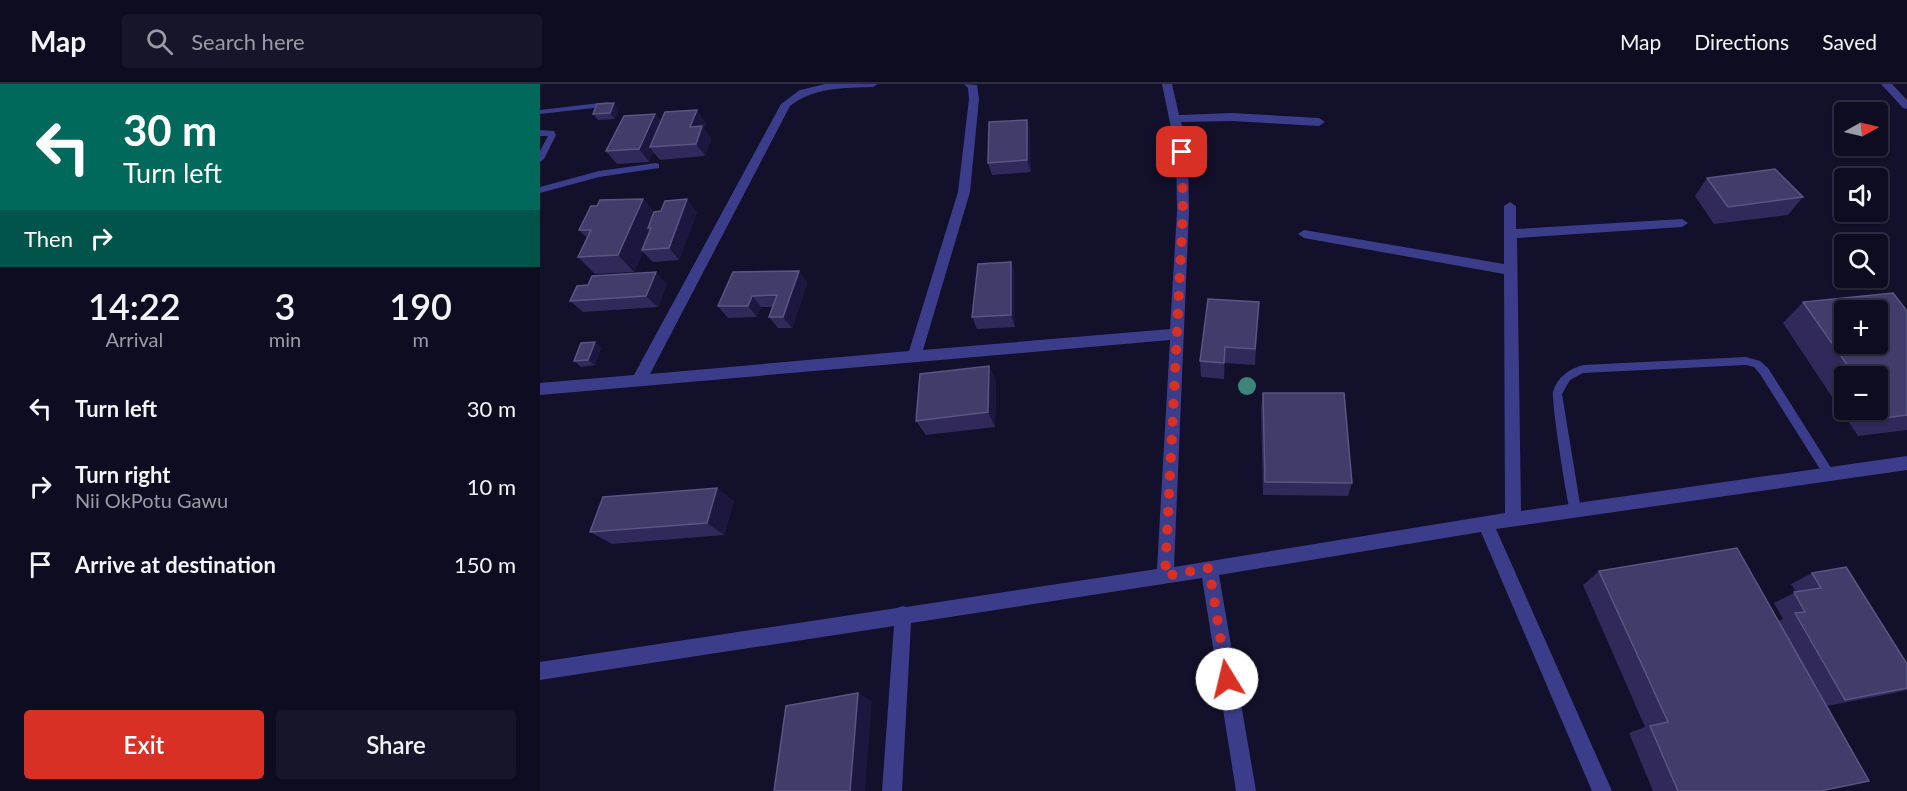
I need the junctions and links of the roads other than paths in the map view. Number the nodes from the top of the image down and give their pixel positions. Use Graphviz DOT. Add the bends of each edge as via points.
graph roads {
  1 [pos="873,84"];
  2 [pos="969,84"];
  3 [pos="1167,84"];
  4 [pos="1886,84"];
  5 [pos="609,104"];
  6 [pos="1907,106"];
  7 [pos="540,112"];
  8 [pos="1176,119"];
  9 [pos="1319,122"];
  10 [pos="540,133"];
  11 [pos="540,159"];
  12 [pos="656,166"];
  13 [pos="540,190"];
  14 [pos="1510,206"];
  15 [pos="1682,223"];
  16 [pos="1304,234"];
  17 [pos="1510,234"];
  18 [pos="1511,270"];
  19 [pos="1175,334"];
  20 [pos="915,355"];
  21 [pos="639,380"];
  22 [pos="540,389"];
  23 [pos="1907,463"];
  24 [pos="1829,474"];
  25 [pos="1575,510"];
  26 [pos="1513,519"];
  27 [pos="1485,524"];
  28 [pos="1209,568"];
  29 [pos="1165,576"];
  30 [pos="903,614"];
  31 [pos="540,671"];
  32 [pos="892,791"];
  33 [pos="1246,791"];
  34 [pos="1602,791"];
  1 -- 21 [label="street" via="829,86 806,92 786,104"];
  2 -- 20 [label="street" via="974,99 964,192"];
  3 -- 8 [label="street"];
  4 -- 6 [label="street"];
  5 -- 7 [label="lane"];
  8 -- 9 [label="street" via="1232,117"];
  8 -- 19 [label="street" via="1182,152 1183,211"];
  10 -- 11 [label="lane" via="552,135"];
  12 -- 13 [label="lane" via="599,174"];
  14 -- 17 [label="street"];
  15 -- 17 [label="street"];
  16 -- 18 [label="street"];
  17 -- 18 [label="street"];
  18 -- 26 [label="street"];
  19 -- 20 [label="street"];
  19 -- 29 [label="street"];
  20 -- 21 [label="street"];
  21 -- 22 [label="street"];
  23 -- 24 [label="street"];
  24 -- 25 [label="street"];
  24 -- 25 [label="lane" via="1757,364 1746,361 1583,369 1571,373 1557,394"];
  25 -- 26 [label="street"];
  26 -- 27 [label="street"];
  27 -- 28 [label="street"];
  27 -- 34 [label="street"];
  28 -- 29 [label="street"];
  28 -- 33 [label="street"];
  29 -- 30 [label="street"];
  30 -- 31 [label="street"];
  30 -- 32 [label="street"];
}
